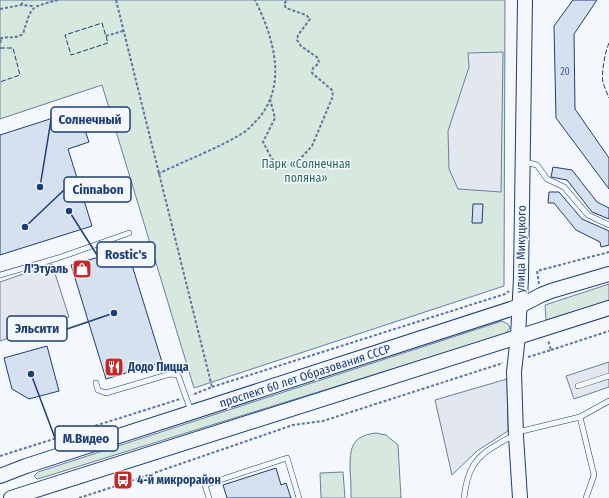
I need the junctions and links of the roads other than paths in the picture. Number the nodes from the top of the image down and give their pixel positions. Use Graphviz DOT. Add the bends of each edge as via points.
graph roads {
  1 [pos="525,0"];
  2 [pos="523,162"];
  3 [pos="609,225"];
  4 [pos="129,233"];
  5 [pos="609,274"];
  6 [pos="0,275"];
  7 [pos="520,306"];
  8 [pos="609,308"];
  9 [pos="518,336"];
  10 [pos="609,376"];
  11 [pos="96,383"];
  12 [pos="578,386"];
  13 [pos="609,401"];
  14 [pos="191,412"];
  15 [pos="580,417"];
  16 [pos="516,436"];
  17 [pos="0,476"];
  18 [pos="0,480"];
  19 [pos="10,498"];
  20 [pos="209,498"];
  21 [pos="299,498"];
  22 [pos="464,498"];
  23 [pos="520,498"];
  24 [pos="586,498"];
  1 -- 2 [label="main road, улица Микуцкого"];
  2 -- 3 [label="lane" via="537,165 546,179 564,187 588,215"];
  2 -- 7 [label="main road, улица Микуцкого"];
  4 -- 6 [label="lane"];
  5 -- 7 [label="main road, проспект 60 лет Образования СССР" via="551,291"];
  7 -- 9 [label="main road, улица Микуцкого"];
  7 -- 14 [label="main road, проспект 60 лет Образования СССР"];
  8 -- 9 [label="main road"];
  9 -- 16 [label="main road, улица Микуцкого" via="514,372"];
  9 -- 19 [label="main road"];
  10 -- 12 [label="lane"];
  11 -- 14 [label="lane" via="98,390 106,393 170,374 178,375"];
  13 -- 15 [label="lane"];
  14 -- 17 [label="main road, проспект 60 лет Образования СССР"];
  15 -- 16 [label="lane" via="522,431"];
  15 -- 24 [label="lane" via="594,476"];
  16 -- 22 [label="lane" via="500,442 478,458 469,472"];
  16 -- 23 [label="main road, улица Микуцкого"];
  18 -- 19 [label="main road"];
  20 -- 21 [label="lane" via="205,485 287,458"];
}
